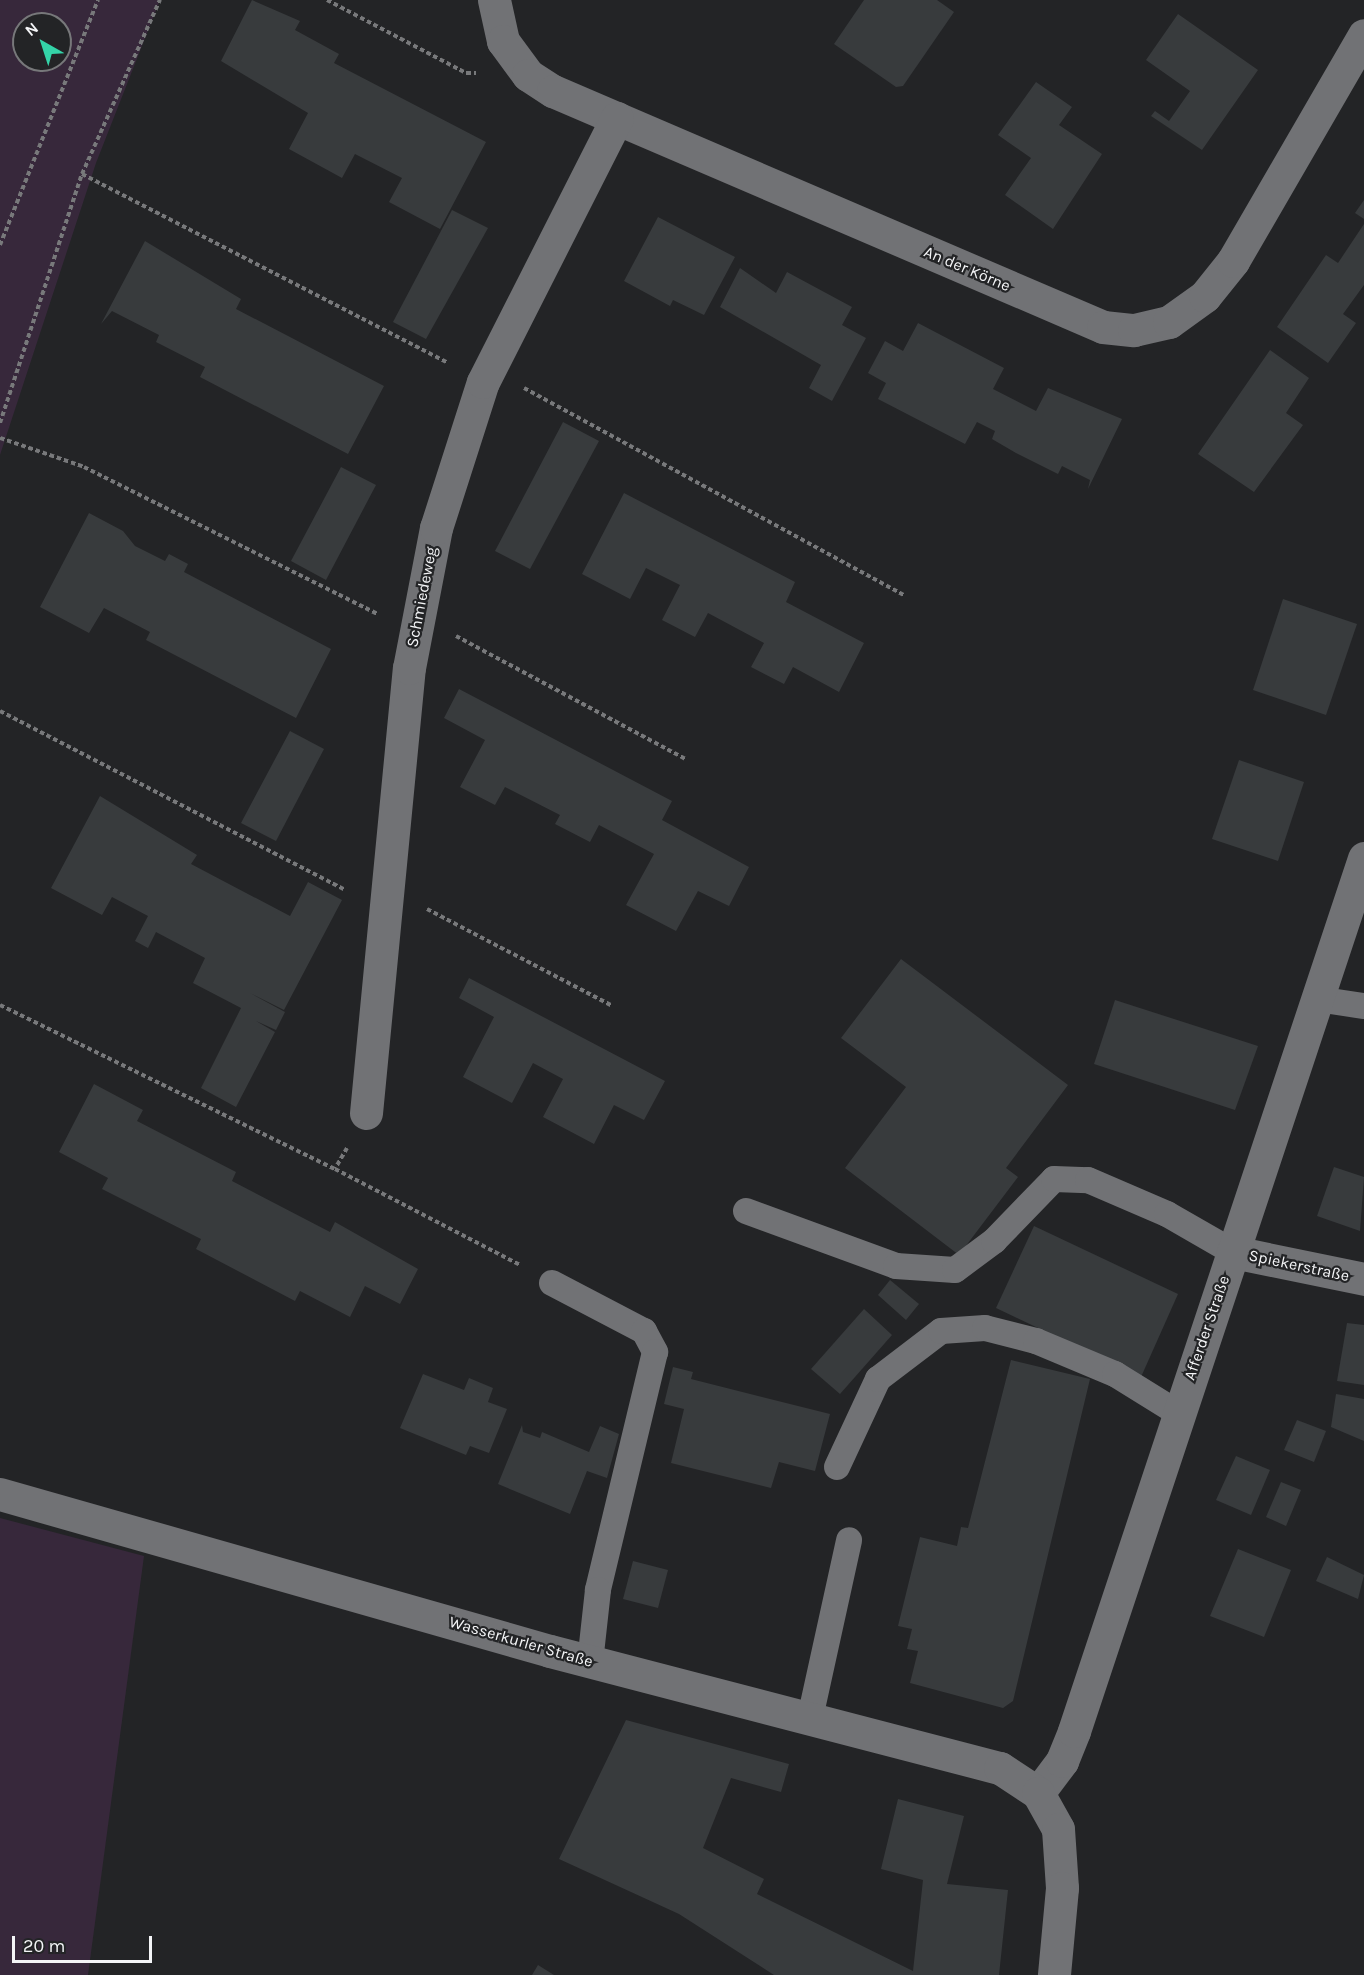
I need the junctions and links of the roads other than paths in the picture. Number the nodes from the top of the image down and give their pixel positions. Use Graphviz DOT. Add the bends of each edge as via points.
graph roads {
  1 [pos="494,0"];
  2 [pos="1364,35"];
  3 [pos="617,118"];
  4 [pos="1364,858"];
  5 [pos="1317,999"];
  6 [pos="1364,1006"];
  7 [pos="366,1113"];
  8 [pos="746,1211"];
  9 [pos="1233,1252"];
  10 [pos="1364,1279"];
  11 [pos="552,1283"];
  12 [pos="1178,1413"];
  13 [pos="837,1467"];
  14 [pos="0,1494"];
  15 [pos="849,1540"];
  16 [pos="590,1662"];
  17 [pos="810,1718"];
  18 [pos="1038,1793"];
  19 [pos="1054,1975"];
  1 -- 3 [label="street, An der Körne" via="503,41 528,75"];
  2 -- 3 [label="street, An der Körne" via="1233,261 1205,296 1170,322 1134,330 1103,327"];
  3 -- 7 [label="street, Schmiedeweg" via="486,375 436,528 417,624"];
  4 -- 5 [label="street, Afferder Straße"];
  5 -- 6 [label="lane"];
  5 -- 9 [label="street, Afferder Straße"];
  8 -- 9 [label="lane" via="896,1266 955,1270 994,1242 1053,1179 1088,1180 1167,1214"];
  9 -- 10 [label="street, Spiekerstraße"];
  9 -- 12 [label="street, Afferder Straße"];
  11 -- 16 [label="lane" via="644,1331 655,1352 598,1590"];
  12 -- 13 [label="lane" via="1115,1374 1036,1341 985,1328 941,1331 878,1379"];
  12 -- 18 [label="street, Afferder Straße" via="1074,1731 1062,1761"];
  14 -- 16 [label="street, Wasserkurler Straße"];
  15 -- 17 [label="lane"];
  16 -- 17 [label="street, Wasserkurler Straße"];
  17 -- 18 [label="street, Wasserkurler Straße" via="1000,1768"];
  18 -- 19 [label="street" via="1058,1829 1062,1888"];
}
